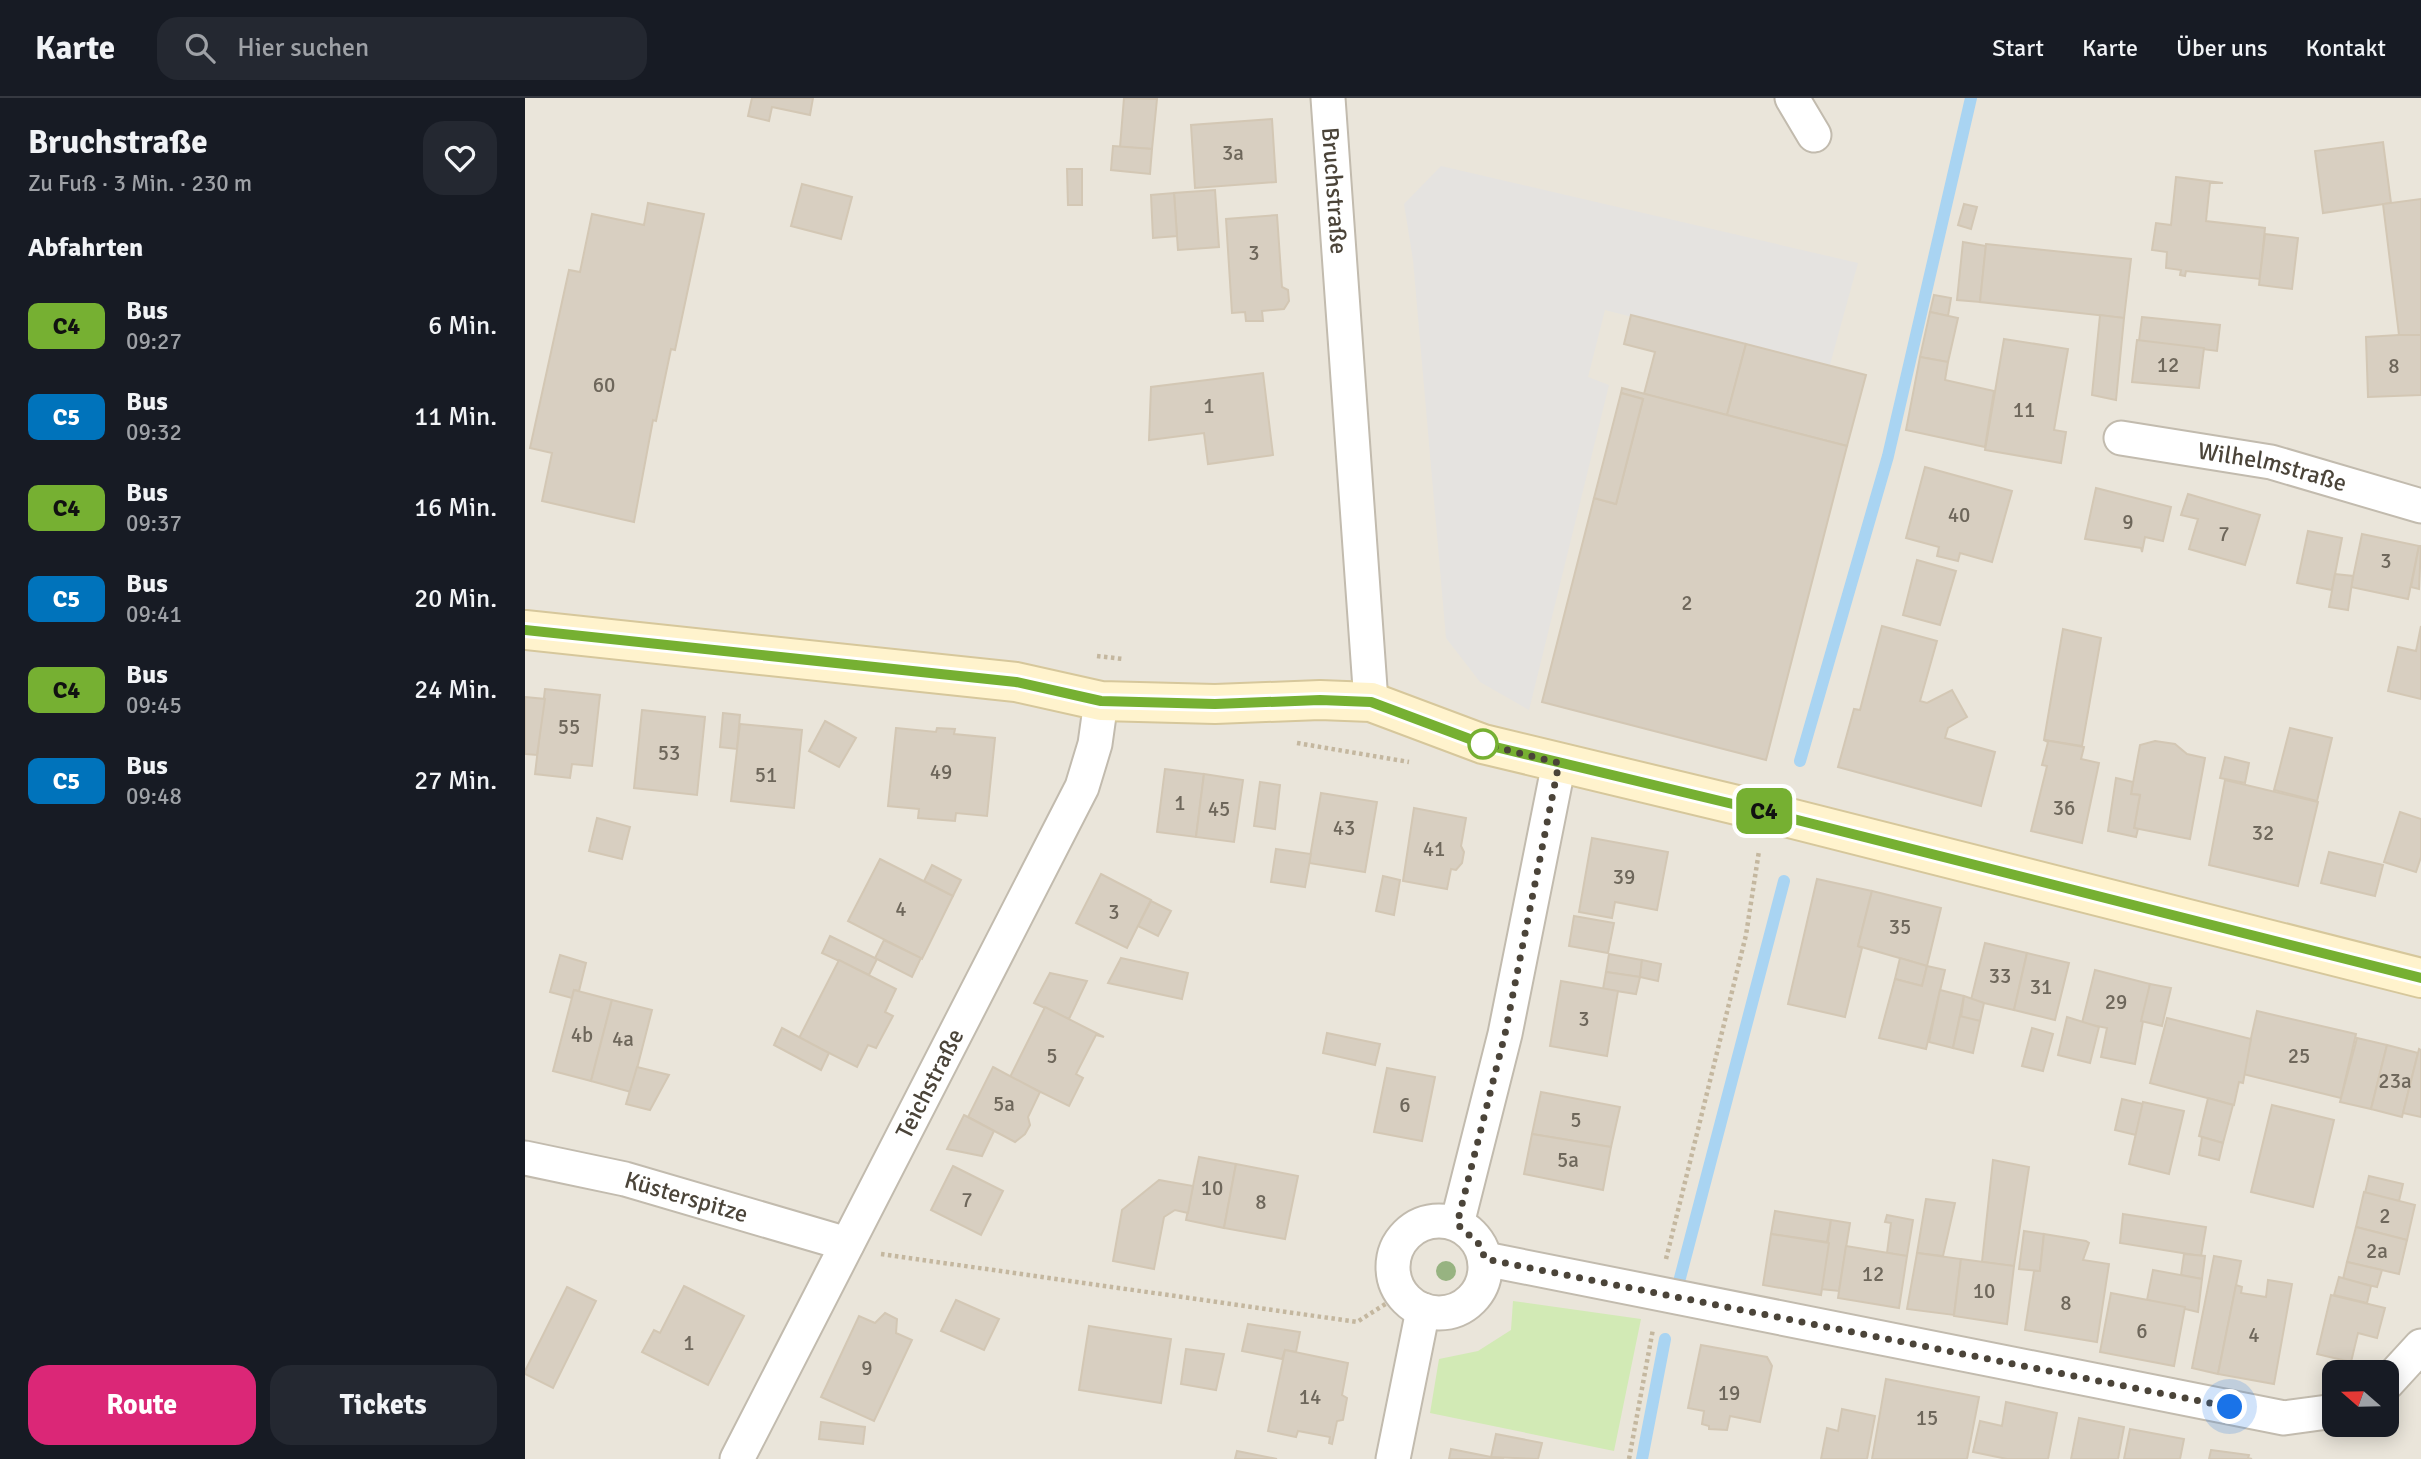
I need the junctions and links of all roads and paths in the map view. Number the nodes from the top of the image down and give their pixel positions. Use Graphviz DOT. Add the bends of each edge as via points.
graph roads {
  1 [pos="1328,98"];
  2 [pos="1792,98"];
  3 [pos="1814,135"];
  4 [pos="2121,438"];
  5 [pos="2421,506"];
  6 [pos="525,630"];
  7 [pos="1101,701"];
  8 [pos="1371,702"];
  9 [pos="1283,741"];
  10 [pos="1559,763"];
  11 [pos="1419,764"];
  12 [pos="1766,812"];
  13 [pos="2421,978"];
  14 [pos="525,1158"];
  15 [pos="1457,1224"];
  16 [pos="847,1244"];
  17 [pos="1485,1259"];
  18 [pos="1658,1293"];
  19 [pos="1413,1302"];
  20 [pos="2421,1346"];
  21 [pos="2399,1370"];
  22 [pos="2322,1413"];
  23 [pos="737,1459"];
  24 [pos="1393,1459"];
  25 [pos="1629,1459"];
  1 -- 8 [label="street, Bruchstraße"];
  2 -- 3 [label="street"];
  4 -- 5 [label="street, Wilhelmstraße" via="2271,462"];
  6 -- 7 [label="main road" via="1016,682"];
  7 -- 8 [label="main road"];
  7 -- 16 [label="street, Teichstraße" via="1082,787"];
  8 -- 10 [label="main road" via="1453,735"];
  9 -- 11 [label="path"];
  10 -- 12 [label="main road"];
  10 -- 15 [label="street" via="1505,1034"];
  12 -- 13 [label="main road"];
  12 -- 18 [label="path" via="1746,935"];
  14 -- 16 [label="street, Küsterspitze" via="625,1179"];
  15 -- 17 [label="street" via="1480,1245"];
  15 -- 19 [label="street" via="1428,1222 1404,1238 1396,1251 1395,1280"];
  16 -- 19 [label="path" via="874,1253 1357,1322"];
  16 -- 23 [label="street, Teichstraße"];
  17 -- 18 [label="street"];
  17 -- 19 [label="street" via="1479,1290 1468,1303 1439,1313"];
  18 -- 22 [label="street" via="2284,1418"];
  18 -- 25 [label="path"];
  19 -- 24 [label="street"];
  20 -- 21 [label="street"];
}
